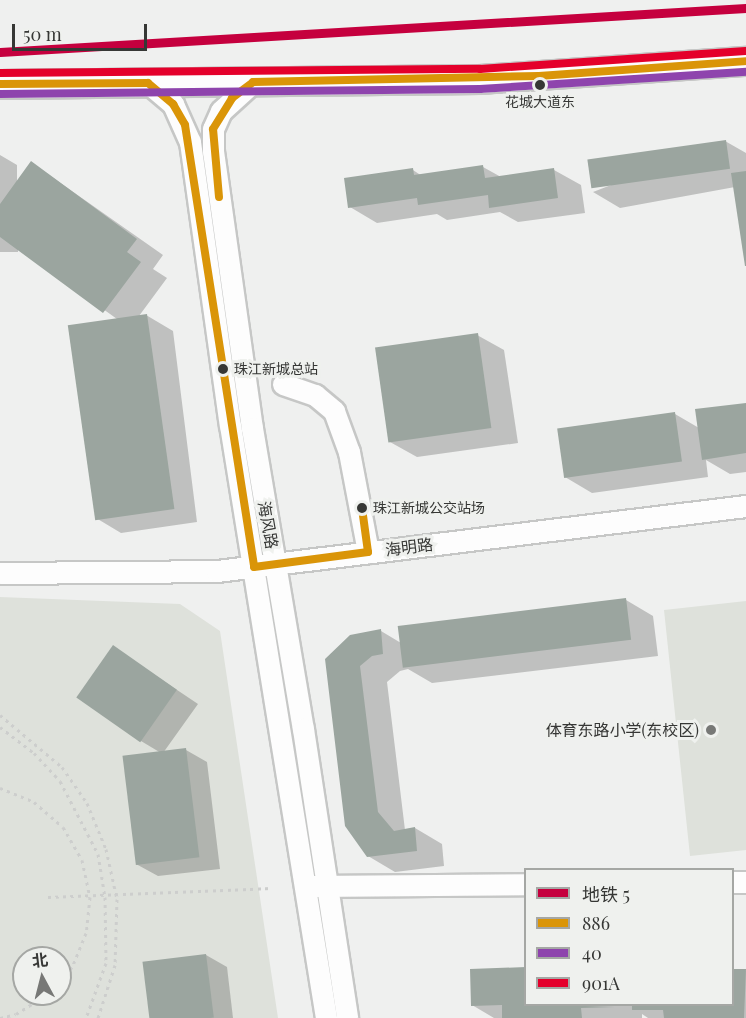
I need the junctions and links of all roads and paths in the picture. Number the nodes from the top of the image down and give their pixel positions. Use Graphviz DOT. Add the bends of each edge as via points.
graph roads {
  1 [pos="746,61"];
  2 [pos="253,82"];
  3 [pos="148,83"];
  4 [pos="0,84"];
  5 [pos="283,384"];
  6 [pos="746,506"];
  7 [pos="368,552"];
  8 [pos="275,565"];
  9 [pos="254,567"];
  10 [pos="0,573"];
  11 [pos="0,715"];
  12 [pos="0,727"];
  13 [pos="0,788"];
  14 [pos="524,884"];
  15 [pos="317,886"];
  16 [pos="272,888"];
  17 [pos="48,897"];
  18 [pos="90,897"];
  19 [pos="105,897"];
  20 [pos="72,967"];
  21 [pos="29,1006"];
  22 [pos="0,1018"];
  23 [pos="86,1018"];
  24 [pos="98,1018"];
  25 [pos="326,1018"];
  26 [pos="347,1018"];
  1 -- 2 [label="main road" via="516,77"];
  2 -- 3 [label="main road"];
  2 -- 8 [label="street, 海风路" via="221,111 213,129 213,151"];
  3 -- 4 [label="main road"];
  3 -- 9 [label="street, 海风路" via="173,104 190,142"];
  5 -- 7 [label="street" via="315,395 334,411 349,452"];
  6 -- 7 [label="street, 海明路"];
  7 -- 8 [label="street, 海明路"];
  8 -- 9 [label="street, 海明路"];
  8 -- 15 [label="street, 海风路"];
  9 -- 10 [label="street, 海明路" via="156,574"];
  9 -- 15 [label="street, 海风路"];
  11 -- 24 [label="path, bridge" via="62,767 87,803 106,849 117,899 115,965"];
  12 -- 19 [label="path" via="34,753 60,781 98,854"];
  13 -- 18 [label="path" via="34,802 63,827 82,860"];
  14 -- 15 [label="street"];
  15 -- 25 [label="street, 海风路"];
  15 -- 26 [label="street, 海风路"];
  16 -- 19 [label="path"];
  17 -- 18 [label="path"];
  18 -- 19 [label="path"];
  18 -- 20 [label="path" via="87,933"];
  19 -- 23 [label="path" via="106,963"];
  21 -- 22 [label="path"];
}
